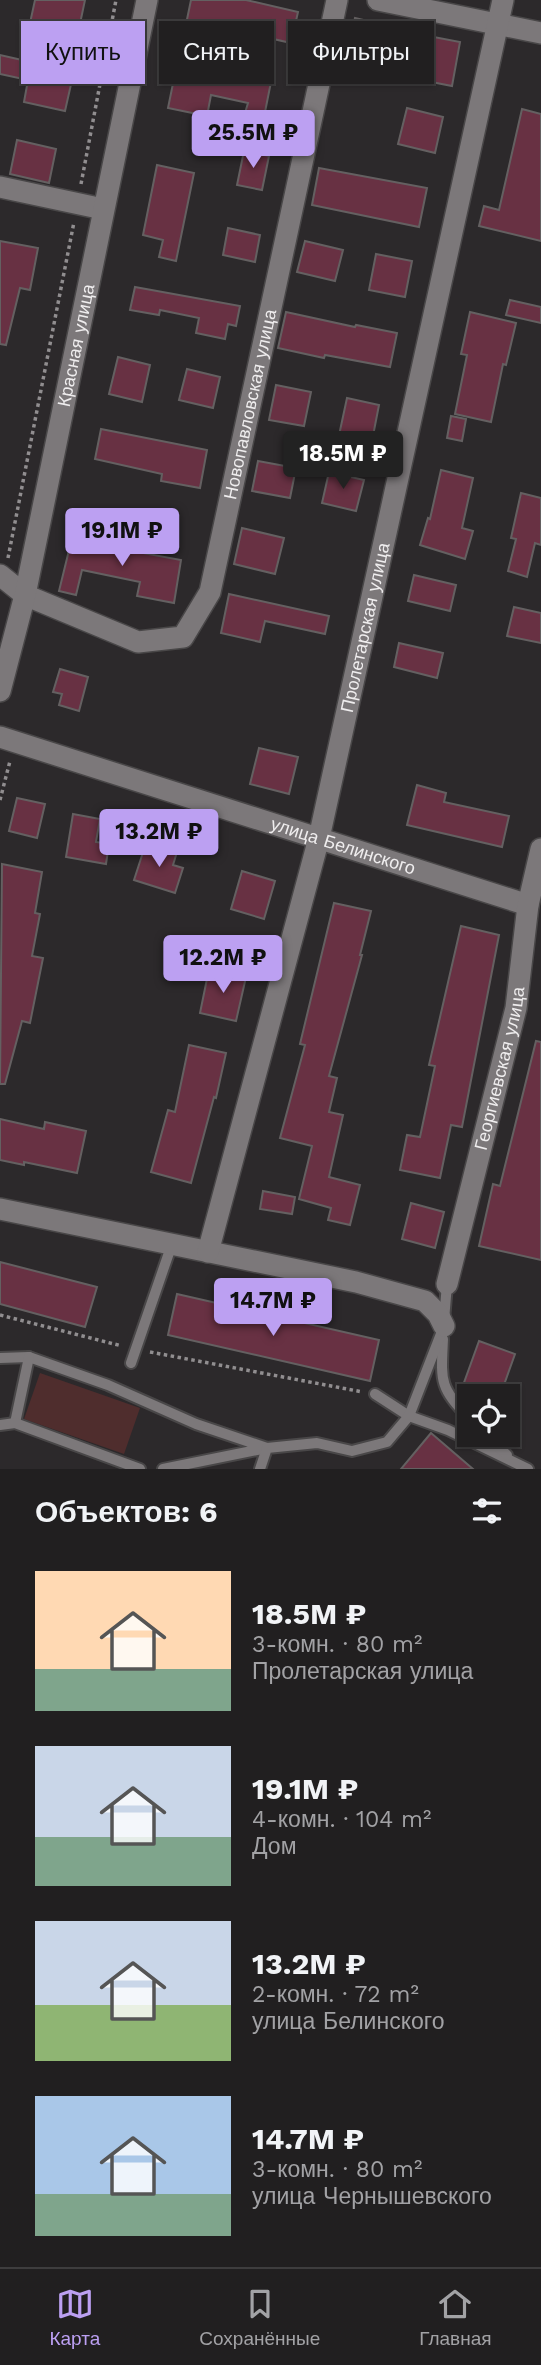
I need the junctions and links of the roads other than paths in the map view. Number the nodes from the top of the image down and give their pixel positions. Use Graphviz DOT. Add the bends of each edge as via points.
graph roads {
  1 [pos="147,0"];
  2 [pos="337,0"];
  3 [pos="378,0"];
  4 [pos="503,0"];
  5 [pos="497,23"];
  6 [pos="541,33"];
  7 [pos="0,187"];
  8 [pos="103,209"];
  9 [pos="2,576"];
  10 [pos="25,595"];
  11 [pos="0,691"];
  12 [pos="8,739"];
  13 [pos="319,838"];
  14 [pos="541,849"];
  15 [pos="528,905"];
  16 [pos="0,1209"];
  17 [pos="172,1244"];
  18 [pos="208,1252"];
  19 [pos="447,1284"];
  20 [pos="444,1326"];
  21 [pos="0,1357"];
  22 [pos="29,1357"];
  23 [pos="131,1363"];
  24 [pos="375,1395"];
  25 [pos="457,1405"];
  26 [pos="409,1416"];
  27 [pos="15,1423"];
  28 [pos="0,1424"];
  29 [pos="498,1447"];
  30 [pos="267,1448"];
  31 [pos="514,1462"];
  32 [pos="140,1469"];
  33 [pos="163,1469"];
  34 [pos="260,1469"];
  35 [pos="528,1469"];
  1 -- 8 [label="street, Красная улица"];
  2 -- 10 [label="street, Новопавловская улица" via="210,592 183,637 138,642"];
  3 -- 5 [label="street"];
  4 -- 5 [label="street, Пролетарская улица"];
  5 -- 6 [label="street"];
  5 -- 13 [label="street, Пролетарская улица"];
  7 -- 8 [label="street"];
  8 -- 10 [label="street, Красная улица"];
  9 -- 10 [label="street"];
  10 -- 11 [label="street, Красная улица"];
  12 -- 13 [label="street, улица Белинского"];
  13 -- 15 [label="street, улица Белинского"];
  13 -- 18 [label="street, Пролетарская улица"];
  14 -- 15 [label="street, Георгиевская улица"];
  15 -- 19 [label="street, Георгиевская улица" via="516,1008"];
  16 -- 17 [label="street"];
  17 -- 18 [label="street"];
  17 -- 23 [label="lane"];
  18 -- 20 [label="street" via="425,1301"];
  19 -- 20 [label="lane"];
  20 -- 25 [label="lane" via="441,1378"];
  20 -- 26 [label="lane"];
  21 -- 22 [label="lane"];
  22 -- 27 [label="lane"];
  22 -- 30 [label="lane"];
  24 -- 26 [label="lane"];
  26 -- 30 [label="lane" via="387,1442 352,1451 317,1443"];
  26 -- 31 [label="lane"];
  27 -- 28 [label="lane"];
  27 -- 32 [label="lane"];
  29 -- 31 [label="lane"];
  30 -- 33 [label="lane"];
  30 -- 34 [label="lane"];
  31 -- 35 [label="lane"];
}
